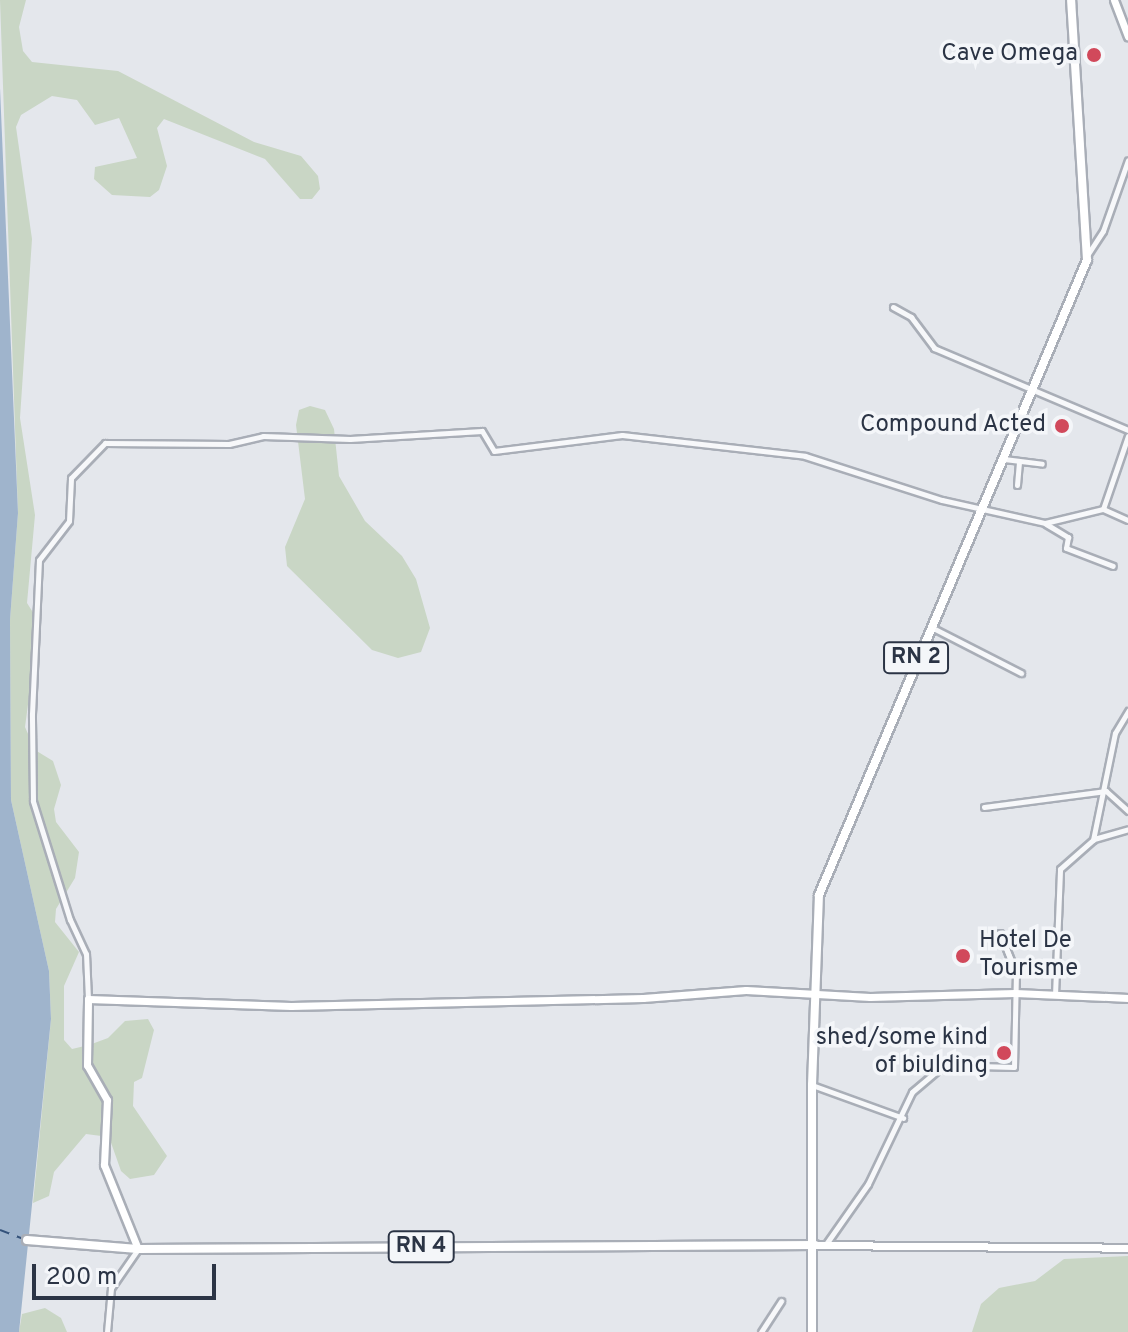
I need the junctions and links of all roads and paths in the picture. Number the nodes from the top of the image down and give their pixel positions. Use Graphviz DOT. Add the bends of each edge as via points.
graph roads {
  1 [pos="1071,0"];
  2 [pos="1114,0"];
  3 [pos="1128,36"];
  4 [pos="1128,160"];
  5 [pos="1088,255"];
  6 [pos="893,307"];
  7 [pos="1034,387"];
  8 [pos="1128,433"];
  9 [pos="1003,459"];
  10 [pos="1019,462"];
  11 [pos="1042,464"];
  12 [pos="1017,485"];
  13 [pos="1103,509"];
  14 [pos="982,510"];
  15 [pos="1128,520"];
  16 [pos="1045,523"];
  17 [pos="1113,566"];
  18 [pos="930,627"];
  19 [pos="1021,673"];
  20 [pos="1128,711"];
  21 [pos="1106,791"];
  22 [pos="984,807"];
  23 [pos="1128,811"];
  24 [pos="1128,829"];
  25 [pos="1093,840"];
  26 [pos="1015,971"];
  27 [pos="1015,993"];
  28 [pos="817,994"];
  29 [pos="1055,995"];
  30 [pos="1128,998"];
  31 [pos="88,999"];
  32 [pos="812,1085"];
  33 [pos="903,1118"];
  34 [pos="27,1240"];
  35 [pos="815,1245"];
  36 [pos="825,1245"];
  37 [pos="1128,1248"];
  38 [pos="138,1249"];
  39 [pos="781,1301"];
  40 [pos="107,1332"];
  41 [pos="761,1332"];
  42 [pos="812,1332"];
  1 -- 5 [label="main road, RN 2"];
  2 -- 3 [label="street"];
  4 -- 5 [label="street" via="1103,231"];
  5 -- 7 [label="main road, RN 2"];
  6 -- 7 [label="street" via="911,317 934,348"];
  7 -- 8 [label="street"];
  7 -- 9 [label="main road, RN 2"];
  8 -- 13 [label="street"];
  9 -- 10 [label="street"];
  9 -- 14 [label="main road, RN 2"];
  10 -- 11 [label="street"];
  10 -- 12 [label="street"];
  13 -- 15 [label="street"];
  13 -- 16 [label="street"];
  14 -- 16 [label="street"];
  14 -- 18 [label="main road, RN 2"];
  14 -- 31 [label="street" via="805,456 622,435 494,451 482,431 350,439 263,436 229,444 105,443 71,478 69,521 39,560 32,714 33,801 86,954"];
  16 -- 17 [label="street" via="1068,537 1066,548"];
  18 -- 19 [label="street"];
  18 -- 28 [label="main road, RN 2" via="819,895"];
  20 -- 21 [label="street" via="1115,733"];
  21 -- 22 [label="street"];
  21 -- 23 [label="street"];
  21 -- 25 [label="street"];
  24 -- 25 [label="street"];
  25 -- 29 [label="street" via="1060,869"];
  26 -- 27 [label="street" via="1010,958 1005,946 1000,933 1005,946 1011,960 1016,973"];
  27 -- 28 [label="street"];
  27 -- 29 [label="street"];
  27 -- 33 [label="street" via="1014,1067 944,1065 912,1092"];
  28 -- 31 [label="street" via="746,990 643,998 291,1006"];
  28 -- 32 [label="main road, RN 2"];
  29 -- 30 [label="street"];
  31 -- 38 [label="street" via="87,1065 107,1100 104,1165"];
  32 -- 33 [label="street"];
  32 -- 35 [label="main road, RN 2"];
  33 -- 36 [label="street" via="868,1184"];
  34 -- 38 [label="main road, RN 4"];
  35 -- 36 [label="street"];
  35 -- 38 [label="main road, RN 4"];
  35 -- 42 [label="main road, RN 2"];
  36 -- 37 [label="street"];
  38 -- 40 [label="street" via="111,1288"];
  39 -- 41 [label="street"];
}
